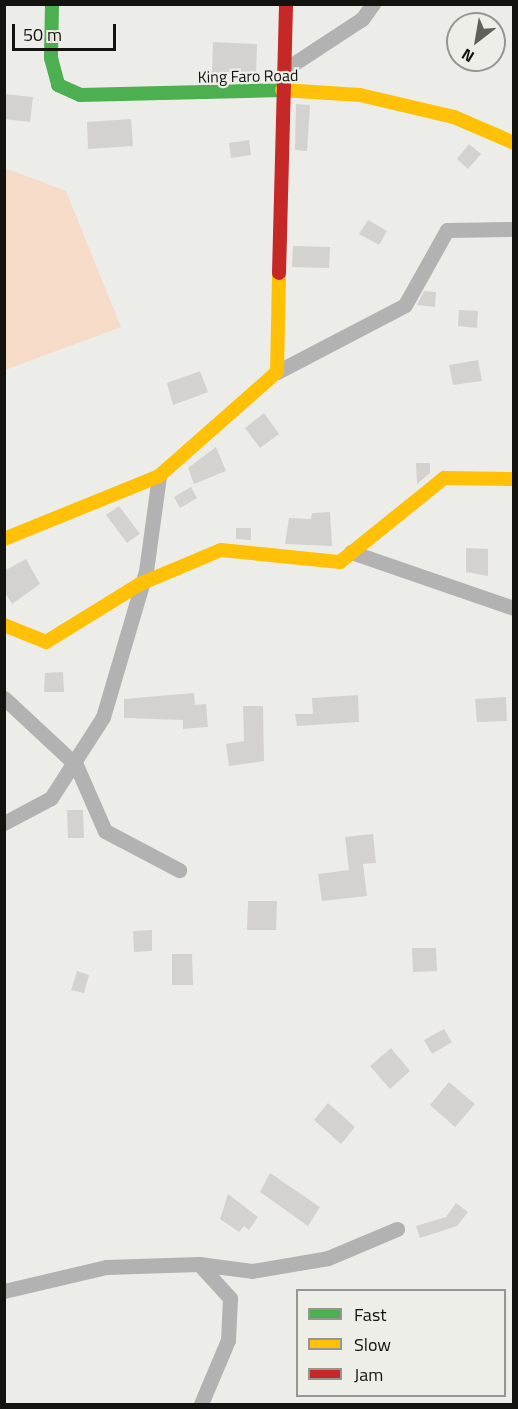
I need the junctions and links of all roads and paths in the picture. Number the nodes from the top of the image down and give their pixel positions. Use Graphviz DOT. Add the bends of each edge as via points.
graph roads {
  1 [pos="52,4"];
  2 [pos="286,4"];
  3 [pos="373,4"];
  4 [pos="284,70"];
  5 [pos="282,90"];
  6 [pos="513,143"];
  7 [pos="513,229"];
  8 [pos="277,372"];
  9 [pos="159,476"];
  10 [pos="513,478"];
  11 [pos="4,539"];
  12 [pos="351,552"];
  13 [pos="140,584"];
  14 [pos="513,608"];
  15 [pos="4,625"];
  16 [pos="4,698"];
  17 [pos="76,765"];
  18 [pos="4,823"];
  19 [pos="179,870"];
  20 [pos="397,1229"];
  21 [pos="199,1264"];
  22 [pos="4,1291"];
  23 [pos="201,1404"];
  1 -- 5 [label="street, King Faro Road" via="51,58 58,85 80,95"];
  2 -- 4 [label="street"];
  3 -- 4 [label="street" via="362,19"];
  4 -- 5 [label="street"];
  5 -- 6 [label="street, King Faro Road" via="360,95 454,117"];
  5 -- 8 [label="street"];
  7 -- 8 [label="street" via="447,230 405,305"];
  8 -- 9 [label="street"];
  9 -- 11 [label="street"];
  9 -- 13 [label="street"];
  10 -- 12 [label="street" via="444,478"];
  12 -- 13 [label="street" via="339,562 221,550"];
  12 -- 14 [label="street"];
  13 -- 15 [label="street" via="46,642"];
  13 -- 17 [label="street" via="104,717"];
  16 -- 17 [label="street"];
  17 -- 18 [label="street" via="51,798"];
  17 -- 19 [label="street" via="105,831"];
  20 -- 21 [label="street" via="328,1258 252,1271"];
  21 -- 22 [label="street" via="106,1267"];
  21 -- 23 [label="street" via="230,1298 228,1340"];
}
